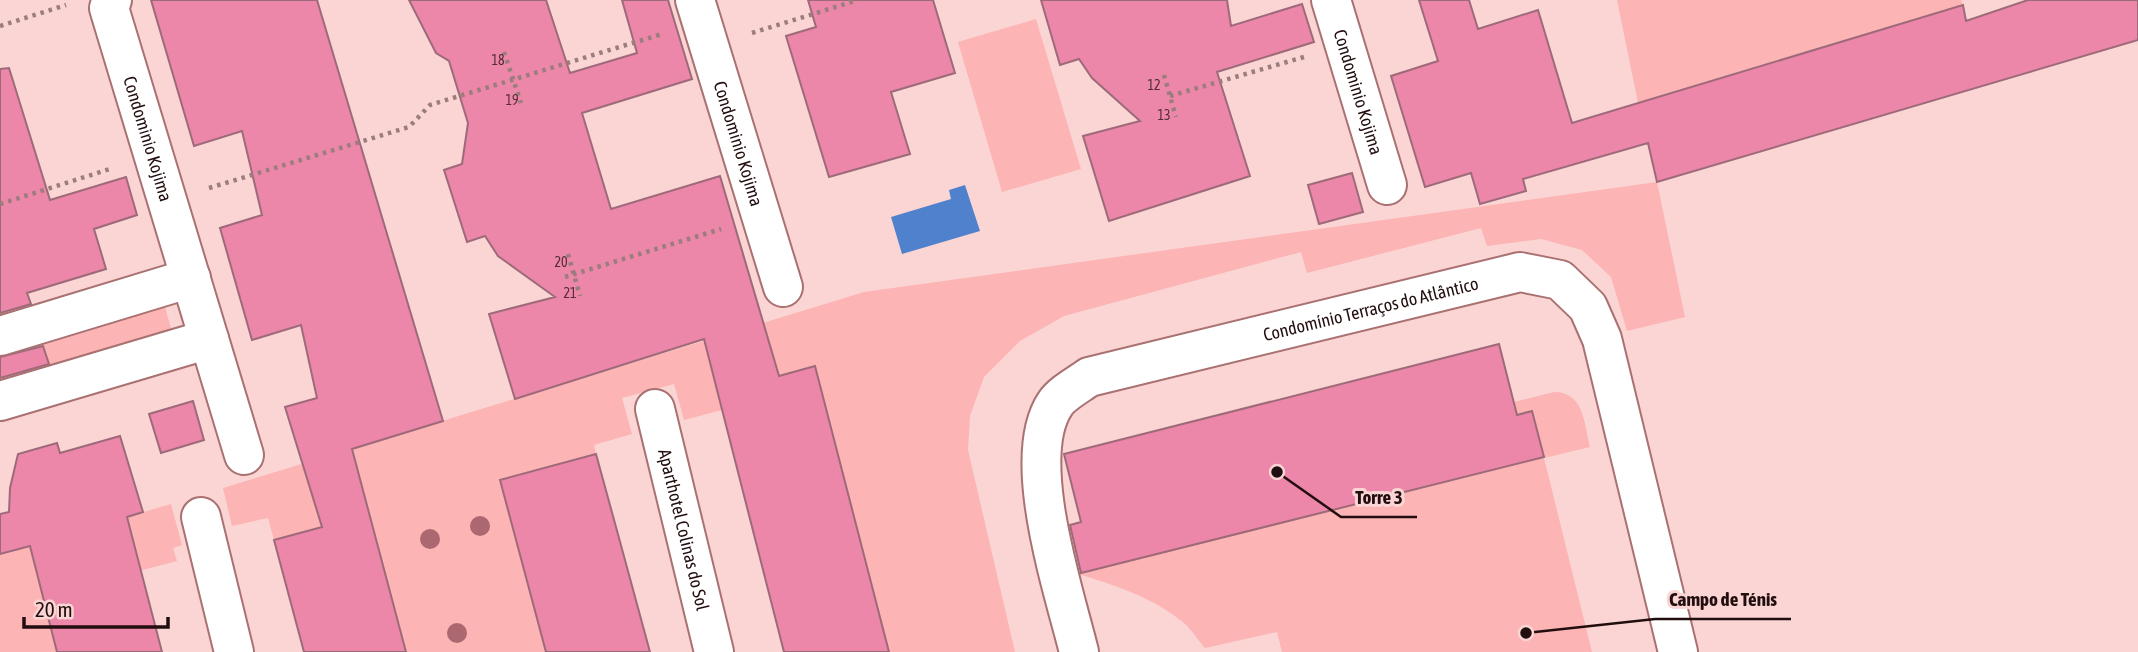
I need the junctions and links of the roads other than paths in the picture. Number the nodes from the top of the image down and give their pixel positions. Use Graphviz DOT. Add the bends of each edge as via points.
graph roads {
  1 [pos="112,0"];
  2 [pos="695,0"];
  3 [pos="1331,0"];
  4 [pos="1387,185"];
  5 [pos="191,278"];
  6 [pos="783,287"];
  7 [pos="0,336"];
  8 [pos="209,339"];
  9 [pos="0,401"];
  10 [pos="654,409"];
  11 [pos="244,455"];
  12 [pos="201,517"];
  13 [pos="234,652"];
  14 [pos="714,652"];
  15 [pos="1079,652"];
  16 [pos="1678,652"];
  1 -- 5 [label="lane, Condominio Kojima" via="110,8"];
  2 -- 6 [label="lane, Condominio Kojima"];
  3 -- 4 [label="lane, Condominio Kojima"];
  5 -- 7 [label="lane"];
  5 -- 8 [label="lane, Condominio Kojima"];
  8 -- 9 [label="lane"];
  8 -- 11 [label="lane, Condominio Kojima"];
  10 -- 14 [label="lane, Aparthotel Colinas do Sol"];
  12 -- 13 [label="lane"];
  15 -- 16 [label="lane, Condomínio Terraços do Atlântico" via="1041,480 1041,436 1055,402 1088,377 1520,272 1560,280 1588,307 1602,339"];
}
